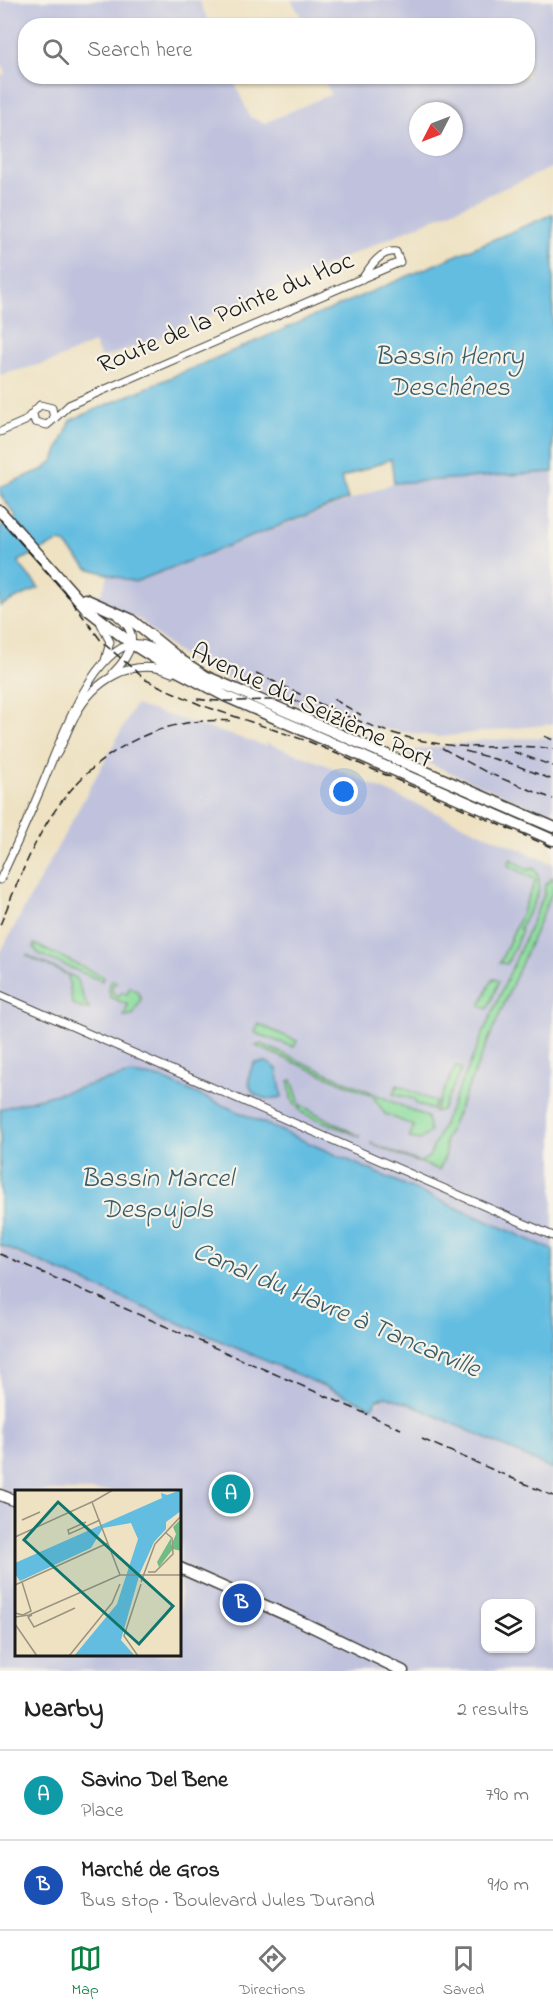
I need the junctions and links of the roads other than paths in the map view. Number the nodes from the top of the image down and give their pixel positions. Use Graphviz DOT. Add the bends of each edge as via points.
graph roads {
  1 [pos="362,279"];
  2 [pos="69,405"];
  3 [pos="49,406"];
  4 [pos="33,414"];
  5 [pos="54,419"];
  6 [pos="38,425"];
  7 [pos="0,434"];
  8 [pos="3,515"];
  9 [pos="67,587"];
  10 [pos="79,601"];
  11 [pos="106,610"];
  12 [pos="132,644"];
  13 [pos="101,668"];
  14 [pos="205,676"];
  15 [pos="103,683"];
  16 [pos="225,696"];
  17 [pos="48,769"];
  18 [pos="553,827"];
  19 [pos="553,840"];
  20 [pos="0,880"];
  21 [pos="0,995"];
  22 [pos="553,1236"];
  23 [pos="0,1495"];
  24 [pos="15,1501"];
  25 [pos="182,1569"];
  26 [pos="403,1671"];
  1 -- 1 [label="street, Route de la Pointe du Hoc" via="376,259 389,251 396,252 400,262"];
  1 -- 2 [label="street, Route de la Pointe du Hoc"];
  2 -- 3 [label="street, Route de la Pointe du Hoc"];
  2 -- 5 [label="street, Route de la Pointe du Hoc"];
  3 -- 4 [label="street" via="40,405"];
  3 -- 5 [label="street"];
  4 -- 6 [label="street"];
  4 -- 7 [label="street"];
  5 -- 6 [label="street" via="48,425"];
  6 -- 7 [label="street"];
  8 -- 9 [label="main road, Avenue du Seizième Port"];
  9 -- 10 [label="main road, Avenue du Seizième Port"];
  9 -- 11 [label="main road, Avenue du Seizième Port"];
  10 -- 12 [label="main road, Avenue du Seizième Port"];
  10 -- 13 [label="street" via="109,638 110,650"];
  11 -- 12 [label="street" via="126,624"];
  11 -- 14 [label="main road, Avenue du Seizième Port" via="138,624"];
  12 -- 13 [label="street" via="118,651"];
  12 -- 14 [label="street" via="146,646"];
  12 -- 15 [label="street" via="126,660"];
  12 -- 16 [label="main road, Avenue du Seizième Port"];
  13 -- 17 [label="street" via="74,707"];
  14 -- 18 [label="main road, Avenue du Seizième Port"];
  15 -- 16 [label="street" via="126,669 158,667"];
  15 -- 17 [label="street" via="81,705"];
  16 -- 19 [label="main road, Avenue du Seizième Port"];
  17 -- 20 [label="street"];
  21 -- 22 [label="street"];
  23 -- 24 [label="main road"];
  25 -- 26 [label="main road"];
}
